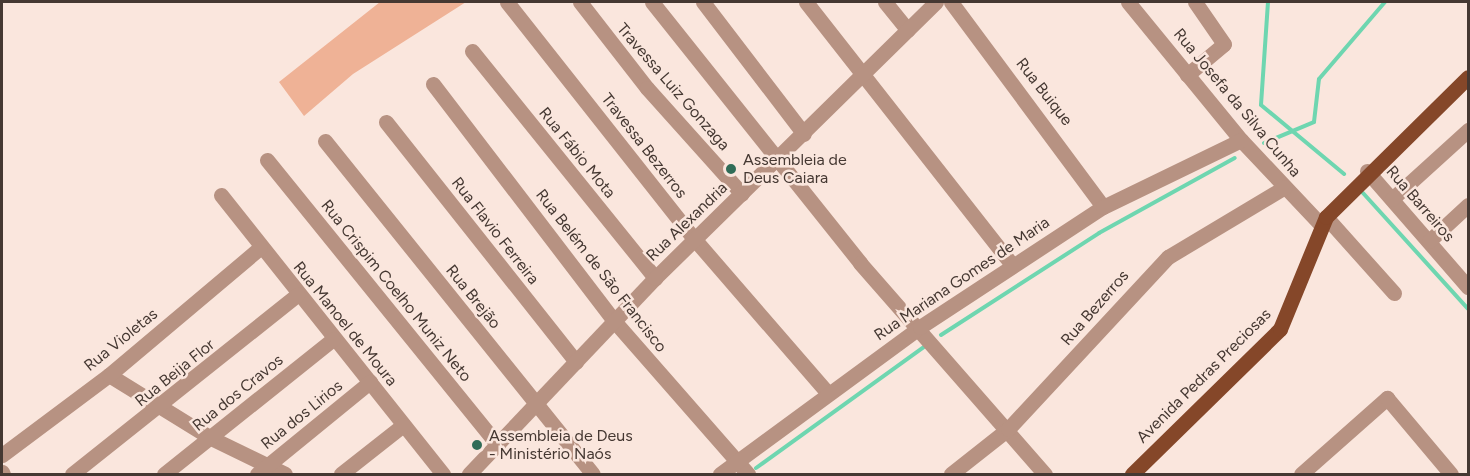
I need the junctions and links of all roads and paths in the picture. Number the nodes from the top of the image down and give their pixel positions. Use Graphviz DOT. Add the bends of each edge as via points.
graph roads {
  1 [pos="507,2"];
  2 [pos="580,2"];
  3 [pos="652,2"];
  4 [pos="703,2"];
  5 [pos="806,2"];
  6 [pos="885,2"];
  7 [pos="936,2"];
  8 [pos="951,2"];
  9 [pos="1128,2"];
  10 [pos="1195,2"];
  11 [pos="908,30"];
  12 [pos="472,51"];
  13 [pos="865,75"];
  14 [pos="1187,75"];
  15 [pos="1468,77"];
  16 [pos="433,84"];
  17 [pos="386,122"];
  18 [pos="1468,130"];
  19 [pos="804,134"];
  20 [pos="1241,140"];
  21 [pos="325,141"];
  22 [pos="779,158"];
  23 [pos="267,160"];
  24 [pos="1367,171"];
  25 [pos="1285,188"];
  26 [pos="742,194"];
  27 [pos="221,195"];
  28 [pos="1392,199"];
  29 [pos="1468,205"];
  30 [pos="1103,207"];
  31 [pos="1324,221"];
  32 [pos="696,241"];
  33 [pos="1429,241"];
  34 [pos="260,248"];
  35 [pos="1013,266"];
  36 [pos="655,278"];
  37 [pos="1468,287"];
  38 [pos="1394,292"];
  39 [pos="297,296"];
  40 [pos="615,322"];
  41 [pos="920,327"];
  42 [pos="333,339"];
  43 [pos="576,362"];
  44 [pos="109,375"];
  45 [pos="370,382"];
  46 [pos="827,392"];
  47 [pos="536,404"];
  48 [pos="163,407"];
  49 [pos="403,425"];
  50 [pos="1008,429"];
  51 [pos="212,438"];
  52 [pos="498,445"];
  53 [pos="2,455"];
  54 [pos="737,461"];
  55 [pos="262,470"];
  56 [pos="72,474"];
  57 [pos="164,474"];
  58 [pos="285,474"];
  59 [pos="340,474"];
  60 [pos="443,474"];
  61 [pos="469,474"];
  62 [pos="593,474"];
  63 [pos="720,474"];
  64 [pos="748,474"];
  65 [pos="951,474"];
  66 [pos="1045,474"];
  67 [pos="1132,474"];
  68 [pos="1301,474"];
  69 [pos="1451,474"];
  1 -- 32 [label="street, Travessa Bezerros"];
  2 -- 26 [label="street, Travessa Luiz Gonzaga" via="647,88"];
  3 -- 22 [label="street"];
  4 -- 19 [label="street"];
  5 -- 13 [label="street"];
  6 -- 11 [label="street"];
  7 -- 11 [label="street, Rua Alexandria"];
  8 -- 30 [label="street, Rua Buique"];
  9 -- 14 [label="street, Rua Josefa da Silva Cunha"];
  10 -- 14 [label="street" via="1224,44"];
  11 -- 13 [label="street, Rua Alexandria"];
  12 -- 36 [label="street, Rua Fábio Mota"];
  13 -- 19 [label="street, Rua Alexandria"];
  13 -- 35 [label="street"];
  14 -- 20 [label="street, Rua Josefa da Silva Cunha"];
  15 -- 24 [label="main road, Avenida Pedras Preciosas"];
  16 -- 40 [label="street, Rua Belém de São Francisco"];
  17 -- 43 [label="street, Rua Flavio Ferreira"];
  18 -- 28 [label="street"];
  19 -- 22 [label="street, Rua Alexandria"];
  20 -- 25 [label="street, Rua Josefa da Silva Cunha"];
  20 -- 30 [label="street, Rua Mariana Gomes de Maria"];
  21 -- 47 [label="street, Rua Brejão"];
  22 -- 26 [label="street, Rua Alexandria"];
  22 -- 41 [label="street" via="860,263"];
  23 -- 52 [label="street, Rua Crispim Coelho Muniz Neto"];
  24 -- 28 [label="street, Rua Barreiros"];
  24 -- 31 [label="main road, Avenida Pedras Preciosas"];
  25 -- 31 [label="street, Rua Josefa da Silva Cunha"];
  25 -- 50 [label="street, Rua Bezerros" via="1168,257"];
  26 -- 32 [label="street, Rua Alexandria"];
  27 -- 34 [label="street, Rua Manoel de Moura"];
  28 -- 33 [label="street, Rua Barreiros"];
  29 -- 33 [label="street"];
  30 -- 35 [label="street, Rua Mariana Gomes de Maria"];
  31 -- 38 [label="street, Rua Josefa da Silva Cunha"];
  31 -- 67 [label="main road, Avenida Pedras Preciosas" via="1280,329"];
  32 -- 36 [label="street, Rua Alexandria"];
  32 -- 46 [label="street, Travessa Bezerros"];
  33 -- 37 [label="street, Rua Barreiros"];
  34 -- 39 [label="street, Rua Manoel de Moura"];
  34 -- 44 [label="street, Rua Violetas"];
  35 -- 41 [label="street, Rua Mariana Gomes de Maria"];
  36 -- 40 [label="street, Rua Alexandria"];
  39 -- 42 [label="street, Rua Manoel de Moura"];
  39 -- 48 [label="street, Rua Beija Flor"];
  40 -- 43 [label="street, Rua Alexandria"];
  40 -- 54 [label="street, Rua Belém de São Francisco"];
  41 -- 46 [label="street, Rua Mariana Gomes de Maria"];
  41 -- 50 [label="street"];
  42 -- 45 [label="street, Rua Manoel de Moura"];
  42 -- 51 [label="street, Rua dos Cravos"];
  43 -- 47 [label="street, Rua Alexandria"];
  44 -- 48 [label="street"];
  44 -- 53 [label="street, Rua Violetas"];
  45 -- 49 [label="street, Rua Manoel de Moura"];
  45 -- 55 [label="street, Rua dos Lirios"];
  46 -- 54 [label="street, Rua Mariana Gomes de Maria"];
  47 -- 52 [label="street, Rua Alexandria"];
  47 -- 62 [label="street, Rua Brejão"];
  48 -- 51 [label="street"];
  48 -- 56 [label="street, Rua Beija Flor"];
  49 -- 59 [label="street"];
  49 -- 60 [label="street, Rua Manoel de Moura"];
  50 -- 65 [label="street, Rua Bezerros"];
  50 -- 66 [label="street"];
  51 -- 55 [label="street"];
  51 -- 57 [label="street, Rua dos Cravos"];
  52 -- 61 [label="street, Rua Alexandria"];
  54 -- 63 [label="street, Rua Mariana Gomes de Maria"];
  54 -- 64 [label="street, Rua Belém de São Francisco"];
  55 -- 58 [label="street"];
  68 -- 69 [label="street" via="1380,400 1391,400"];
}
